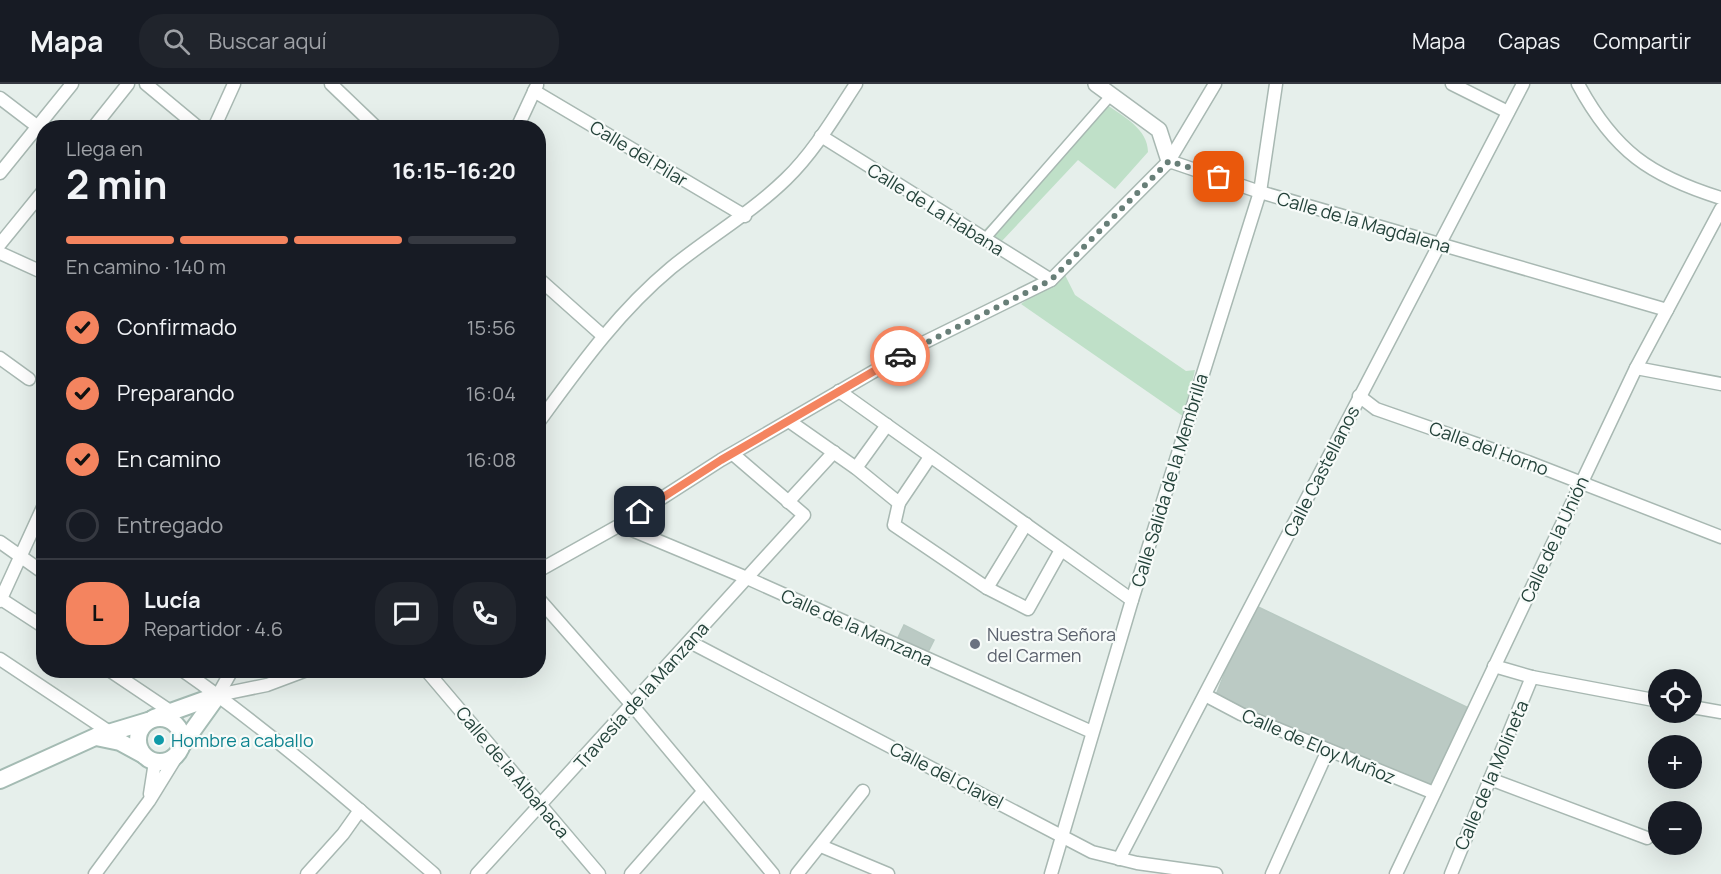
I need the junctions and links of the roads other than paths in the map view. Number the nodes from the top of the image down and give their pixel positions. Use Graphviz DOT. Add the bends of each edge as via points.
graph roads {
  1 [pos="72,84"];
  2 [pos="128,84"];
  3 [pos="146,84"];
  4 [pos="234,84"];
  5 [pos="331,84"];
  6 [pos="856,84"];
  7 [pos="1095,84"];
  8 [pos="1215,84"];
  9 [pos="1276,84"];
  10 [pos="1452,84"];
  11 [pos="1523,84"];
  12 [pos="1578,84"];
  13 [pos="536,88"];
  14 [pos="1112,94"];
  15 [pos="0,98"];
  16 [pos="1508,112"];
  17 [pos="44,120"];
  18 [pos="99,120"];
  19 [pos="190,120"];
  20 [pos="218,120"];
  21 [pos="369,120"];
  22 [pos="521,120"];
  23 [pos="36,126"];
  24 [pos="36,130"];
  25 [pos="821,136"];
  26 [pos="1169,161"];
  27 [pos="0,173"];
  28 [pos="1260,192"];
  29 [pos="1721,198"];
  30 [pos="36,200"];
  31 [pos="1721,208"];
  32 [pos="745,216"];
  33 [pos="984,240"];
  34 [pos="0,244"];
  35 [pos="1440,244"];
  36 [pos="0,253"];
  37 [pos="36,269"];
  38 [pos="1051,280"];
  39 [pos="546,285"];
  40 [pos="1668,310"];
  41 [pos="602,335"];
  42 [pos="0,358"];
  43 [pos="1636,368"];
  44 [pos="29,380"];
  45 [pos="1721,384"];
  46 [pos="839,392"];
  47 [pos="1359,396"];
  48 [pos="546,412"];
  49 [pos="789,421"];
  50 [pos="887,425"];
  51 [pos="834,452"];
  52 [pos="733,454"];
  53 [pos="930,457"];
  54 [pos="856,468"];
  55 [pos="1581,483"];
  56 [pos="788,502"];
  57 [pos="899,503"];
  58 [pos="36,522"];
  59 [pos="1026,524"];
  60 [pos="620,525"];
  61 [pos="1721,537"];
  62 [pos="36,538"];
  63 [pos="0,542"];
  64 [pos="1061,550"];
  65 [pos="20,556"];
  66 [pos="36,567"];
  67 [pos="546,567"];
  68 [pos="747,578"];
  69 [pos="987,588"];
  70 [pos="1,600"];
  71 [pos="1132,600"];
  72 [pos="546,607"];
  73 [pos="36,622"];
  74 [pos="690,642"];
  75 [pos="0,660"];
  76 [pos="1494,666"];
  77 [pos="1532,677"];
  78 [pos="121,678"];
  79 [pos="194,678"];
  80 [pos="228,678"];
  81 [pos="286,678"];
  82 [pos="433,678"];
  83 [pos="218,695"];
  84 [pos="1205,695"];
  85 [pos="1648,698"];
  86 [pos="632,705"];
  87 [pos="1702,709"];
  88 [pos="170,711"];
  89 [pos="1721,712"];
  90 [pos="150,720"];
  91 [pos="1092,732"];
  92 [pos="102,734"];
  93 [pos="1328,750"];
  94 [pos="179,751"];
  95 [pos="148,758"];
  96 [pos="1490,779"];
  97 [pos="0,780"];
  98 [pos="863,791"];
  99 [pos="703,792"];
  100 [pos="1434,793"];
  101 [pos="149,801"];
  102 [pos="541,805"];
  103 [pos="360,810"];
  104 [pos="1063,835"];
  105 [pos="1647,838"];
  106 [pos="821,846"];
  107 [pos="1119,859"];
  108 [pos="95,874"];
  109 [pos="307,874"];
  110 [pos="434,874"];
  111 [pos="477,874"];
  112 [pos="599,874"];
  113 [pos="631,874"];
  114 [pos="773,874"];
  115 [pos="797,874"];
  116 [pos="888,874"];
  117 [pos="1051,874"];
  118 [pos="1216,874"];
  119 [pos="1272,874"];
  120 [pos="1396,874"];
  121 [pos="1451,874"];
  1 -- 17 [label="street"];
  2 -- 18 [label="street"];
  3 -- 19 [label="street"];
  4 -- 20 [label="street"];
  5 -- 21 [label="street"];
  6 -- 25 [label="street"];
  7 -- 14 [label="street"];
  8 -- 26 [label="street"];
  9 -- 28 [label="street, Calle Salida de la Membrilla"];
  10 -- 16 [label="street"];
  11 -- 16 [label="street, Calle Castellanos"];
  12 -- 29 [label="street" via="1609,132 1632,156 1681,186"];
  13 -- 22 [label="street"];
  13 -- 32 [label="street, Calle del Pilar"];
  14 -- 26 [label="street" via="1159,130"];
  14 -- 33 [label="street"];
  15 -- 23 [label="street"];
  16 -- 35 [label="street, Calle Castellanos"];
  24 -- 27 [label="street"];
  25 -- 32 [label="street" via="788,178"];
  25 -- 33 [label="street, Calle de La Habana"];
  26 -- 28 [label="street, Calle de la Magdalena"];
  26 -- 38 [label="street"];
  28 -- 35 [label="street, Calle de la Magdalena"];
  28 -- 71 [label="street, Calle Salida de la Membrilla"];
  30 -- 34 [label="street"];
  31 -- 40 [label="street, Calle de la Unión"];
  32 -- 41 [label="street" via="670,268"];
  33 -- 38 [label="street, Calle de La Habana"];
  35 -- 40 [label="street, Calle de la Magdalena"];
  35 -- 47 [label="street, Calle Castellanos"];
  36 -- 37 [label="street"];
  38 -- 46 [label="street" via="921,344"];
  39 -- 41 [label="street"];
  40 -- 43 [label="street, Calle de la Unión"];
  41 -- 48 [label="street"];
  42 -- 44 [label="street"];
  43 -- 45 [label="street"];
  43 -- 55 [label="street, Calle de la Unión"];
  46 -- 49 [label="street"];
  46 -- 50 [label="street"];
  47 -- 55 [label="street, Calle del Horno" via="1376,409"];
  47 -- 84 [label="street, Calle Castellanos"];
  49 -- 51 [label="street"];
  49 -- 52 [label="street"];
  50 -- 53 [label="street"];
  50 -- 54 [label="street"];
  51 -- 54 [label="street"];
  51 -- 56 [label="street"];
  52 -- 56 [label="street"];
  52 -- 60 [label="street"];
  53 -- 57 [label="street"];
  53 -- 59 [label="street"];
  54 -- 57 [label="street"];
  55 -- 61 [label="street, Calle del Horno"];
  55 -- 76 [label="street, Calle de la Unión"];
  56 -- 68 [label="street, Travesía de la Manzana" via="804,515"];
  57 -- 69 [label="street" via="894,525"];
  58 -- 65 [label="street"];
  59 -- 64 [label="street"];
  59 -- 69 [label="street"];
  60 -- 67 [label="street"];
  60 -- 68 [label="street, Calle de la Manzana"];
  62 -- 65 [label="street"];
  63 -- 65 [label="street"];
  64 -- 69 [label="street" via="1028,609"];
  64 -- 71 [label="street"];
  65 -- 66 [label="street"];
  65 -- 70 [label="street"];
  68 -- 74 [label="street, Travesía de la Manzana"];
  68 -- 91 [label="street, Calle de la Manzana"];
  70 -- 73 [label="street"];
  71 -- 91 [label="street, Calle Salida de la Membrilla"];
  72 -- 86 [label="street"];
  74 -- 86 [label="street, Travesía de la Manzana"];
  74 -- 104 [label="street, Calle del Clavel"];
  75 -- 92 [label="street"];
  76 -- 77 [label="street"];
  76 -- 100 [label="street, Calle de la Unión"];
  77 -- 85 [label="street"];
  77 -- 96 [label="street, Calle de la Molineta"];
  78 -- 88 [label="street"];
  79 -- 83 [label="street"];
  80 -- 83 [label="street"];
  81 -- 83 [label="street"];
  82 -- 102 [label="street, Calle de la Albahaca"];
  83 -- 88 [label="main road"];
  83 -- 94 [label="main road"];
  83 -- 103 [label="street"];
  84 -- 93 [label="street, Calle de Eloy Muñoz"];
  84 -- 107 [label="street, Calle Castellanos"];
  86 -- 99 [label="street"];
  86 -- 102 [label="street, Travesía de la Manzana"];
  87 -- 89 [label="street"];
  88 -- 90 [label="main road"];
  90 -- 92 [label="main road"];
  90 -- 94 [label="main road" via="166,718 178,726 183,740"];
  90 -- 95 [label="main road" via="140,728 137,741"];
  91 -- 104 [label="street, Calle Salida de la Membrilla"];
  92 -- 95 [label="main road"];
  92 -- 97 [label="main road"];
  93 -- 100 [label="street, Calle de Eloy Muñoz"];
  93 -- 119 [label="street"];
  94 -- 95 [label="main road" via="168,761"];
  94 -- 101 [label="street"];
  95 -- 101 [label="street"];
  96 -- 105 [label="street"];
  96 -- 121 [label="street, Calle de la Molineta"];
  98 -- 106 [label="street"];
  99 -- 113 [label="street"];
  99 -- 114 [label="street"];
  100 -- 120 [label="street, Calle de la Unión"];
  101 -- 108 [label="street"];
  102 -- 111 [label="street, Travesía de la Manzana"];
  102 -- 112 [label="street, Calle de la Albahaca"];
  103 -- 109 [label="street"];
  103 -- 110 [label="street"];
  104 -- 107 [label="street, Calle del Clavel" via="1092,852"];
  104 -- 117 [label="street, Calle Salida de la Membrilla"];
  106 -- 115 [label="street"];
  106 -- 116 [label="street"];
  107 -- 118 [label="street, Calle del Clavel"];
}
